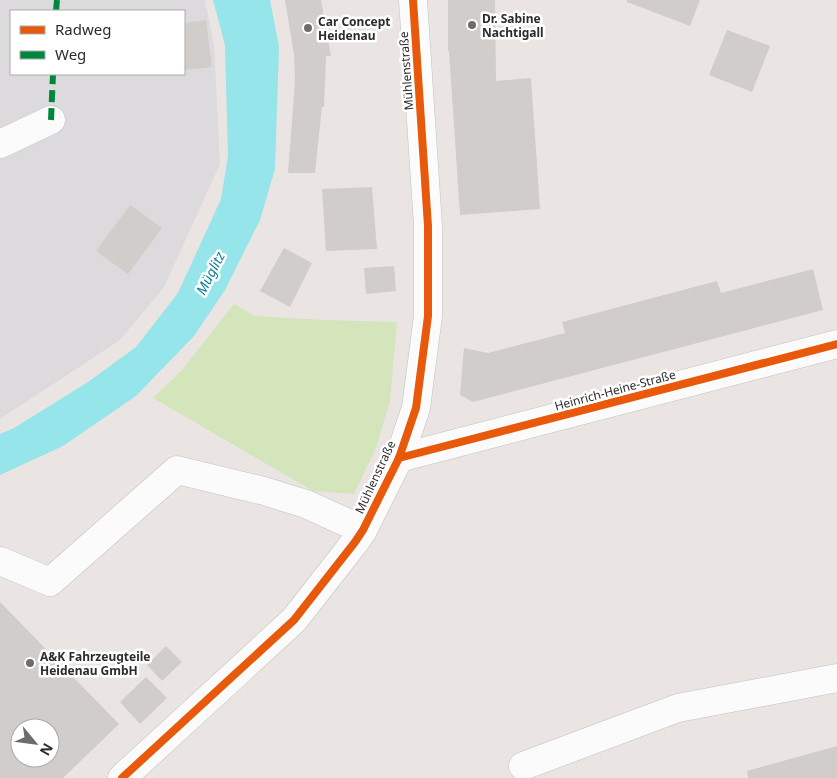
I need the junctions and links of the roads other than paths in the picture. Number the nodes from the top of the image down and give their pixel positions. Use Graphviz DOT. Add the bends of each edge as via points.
graph roads {
  1 [pos="412,0"];
  2 [pos="51,120"];
  3 [pos="0,144"];
  4 [pos="837,344"];
  5 [pos="399,458"];
  6 [pos="362,530"];
  7 [pos="0,560"];
  8 [pos="837,678"];
  9 [pos="523,766"];
  10 [pos="122,778"];
  1 -- 5 [label="street, Mühlenstraße" via="428,226 428,316 416,408"];
  2 -- 3 [label="street"];
  4 -- 5 [label="street, Heinrich-Heine-Straße"];
  5 -- 6 [label="street, Mühlenstraße"];
  6 -- 7 [label="street" via="306,504 178,470 50,582"];
  6 -- 10 [label="street, Mühlenstraße" via="294,620"];
  8 -- 9 [label="street" via="678,708"];
}
